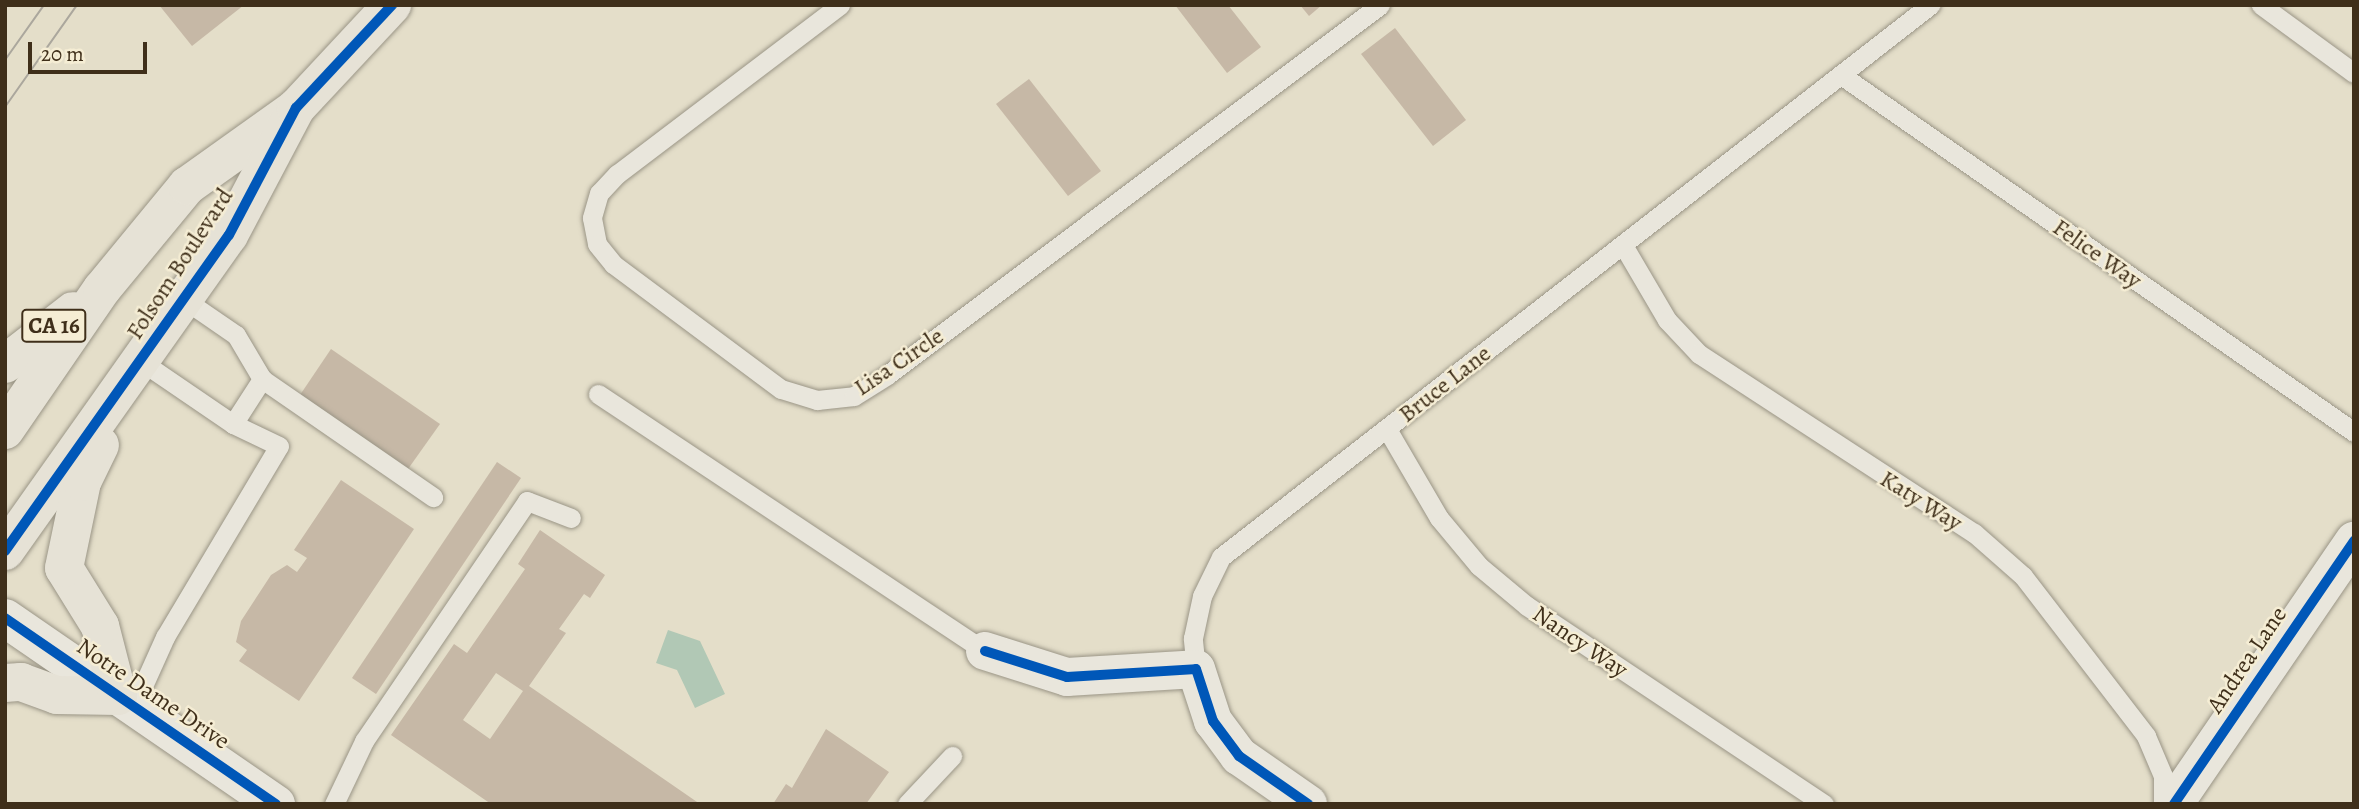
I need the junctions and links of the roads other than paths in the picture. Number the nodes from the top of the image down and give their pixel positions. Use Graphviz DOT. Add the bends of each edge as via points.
graph roads {
  1 [pos="393,5"];
  2 [pos="840,5"];
  3 [pos="1380,5"];
  4 [pos="1930,5"];
  5 [pos="2261,5"];
  6 [pos="2354,73"];
  7 [pos="1841,75"];
  8 [pos="296,108"];
  9 [pos="1623,245"];
  10 [pos="102,289"];
  11 [pos="185,300"];
  12 [pos="142,362"];
  13 [pos="5,364"];
  14 [pos="262,379"];
  15 [pos="598,394"];
  16 [pos="233,424"];
  17 [pos="1387,429"];
  18 [pos="5,430"];
  19 [pos="2354,432"];
  20 [pos="433,497"];
  21 [pos="571,518"];
  22 [pos="2354,541"];
  23 [pos="5,551"];
  24 [pos="5,618"];
  25 [pos="985,651"];
  26 [pos="1196,669"];
  27 [pos="5,683"];
  28 [pos="126,701"];
  29 [pos="952,756"];
  30 [pos="276,804"];
  31 [pos="334,804"];
  32 [pos="907,804"];
  33 [pos="1308,804"];
  34 [pos="1824,804"];
  35 [pos="2163,804"];
  36 [pos="2174,804"];
  1 -- 8 [label="main road, Folsom Boulevard"];
  2 -- 3 [label="lane, Lisa Circle" via="617,174 599,193 592,218 597,244 613,264 780,389 817,400 854,396 887,375"];
  4 -- 7 [label="lane, Bruce Lane"];
  5 -- 6 [label="lane"];
  7 -- 9 [label="lane, Bruce Lane"];
  7 -- 19 [label="lane, Felice Way"];
  8 -- 10 [label="main road" via="187,186"];
  8 -- 11 [label="main road, Folsom Boulevard" via="229,235"];
  9 -- 17 [label="lane, Bruce Lane"];
  9 -- 35 [label="lane, Katy Way" via="1667,320 1699,354 1974,533 2023,576 2146,736 2163,776"];
  10 -- 13 [label="main road, CA 16"];
  10 -- 18 [label="main road"];
  11 -- 12 [label="main road, Folsom Boulevard"];
  11 -- 14 [label="lane" via="236,335"];
  12 -- 16 [label="lane"];
  12 -- 23 [label="main road, Folsom Boulevard"];
  12 -- 28 [label="main road" via="82,482 64,568 100,626"];
  14 -- 16 [label="lane"];
  14 -- 20 [label="lane"];
  15 -- 25 [label="lane"];
  16 -- 28 [label="lane" via="279,446"];
  17 -- 26 [label="lane, Bruce Lane" via="1221,557 1202,596 1193,638"];
  17 -- 34 [label="lane, Nancy Way" via="1439,517 1479,566 1527,606"];
  21 -- 31 [label="lane" via="527,501 364,741"];
  22 -- 36 [label="street, Andrea Lane"];
  24 -- 28 [label="street, Notre Dame Drive"];
  25 -- 26 [label="street" via="1067,677"];
  26 -- 33 [label="street" via="1213,721 1238,756"];
  27 -- 28 [label="main road" via="21,682 57,695"];
  28 -- 30 [label="street, Notre Dame Drive"];
  29 -- 32 [label="lane"];
}
